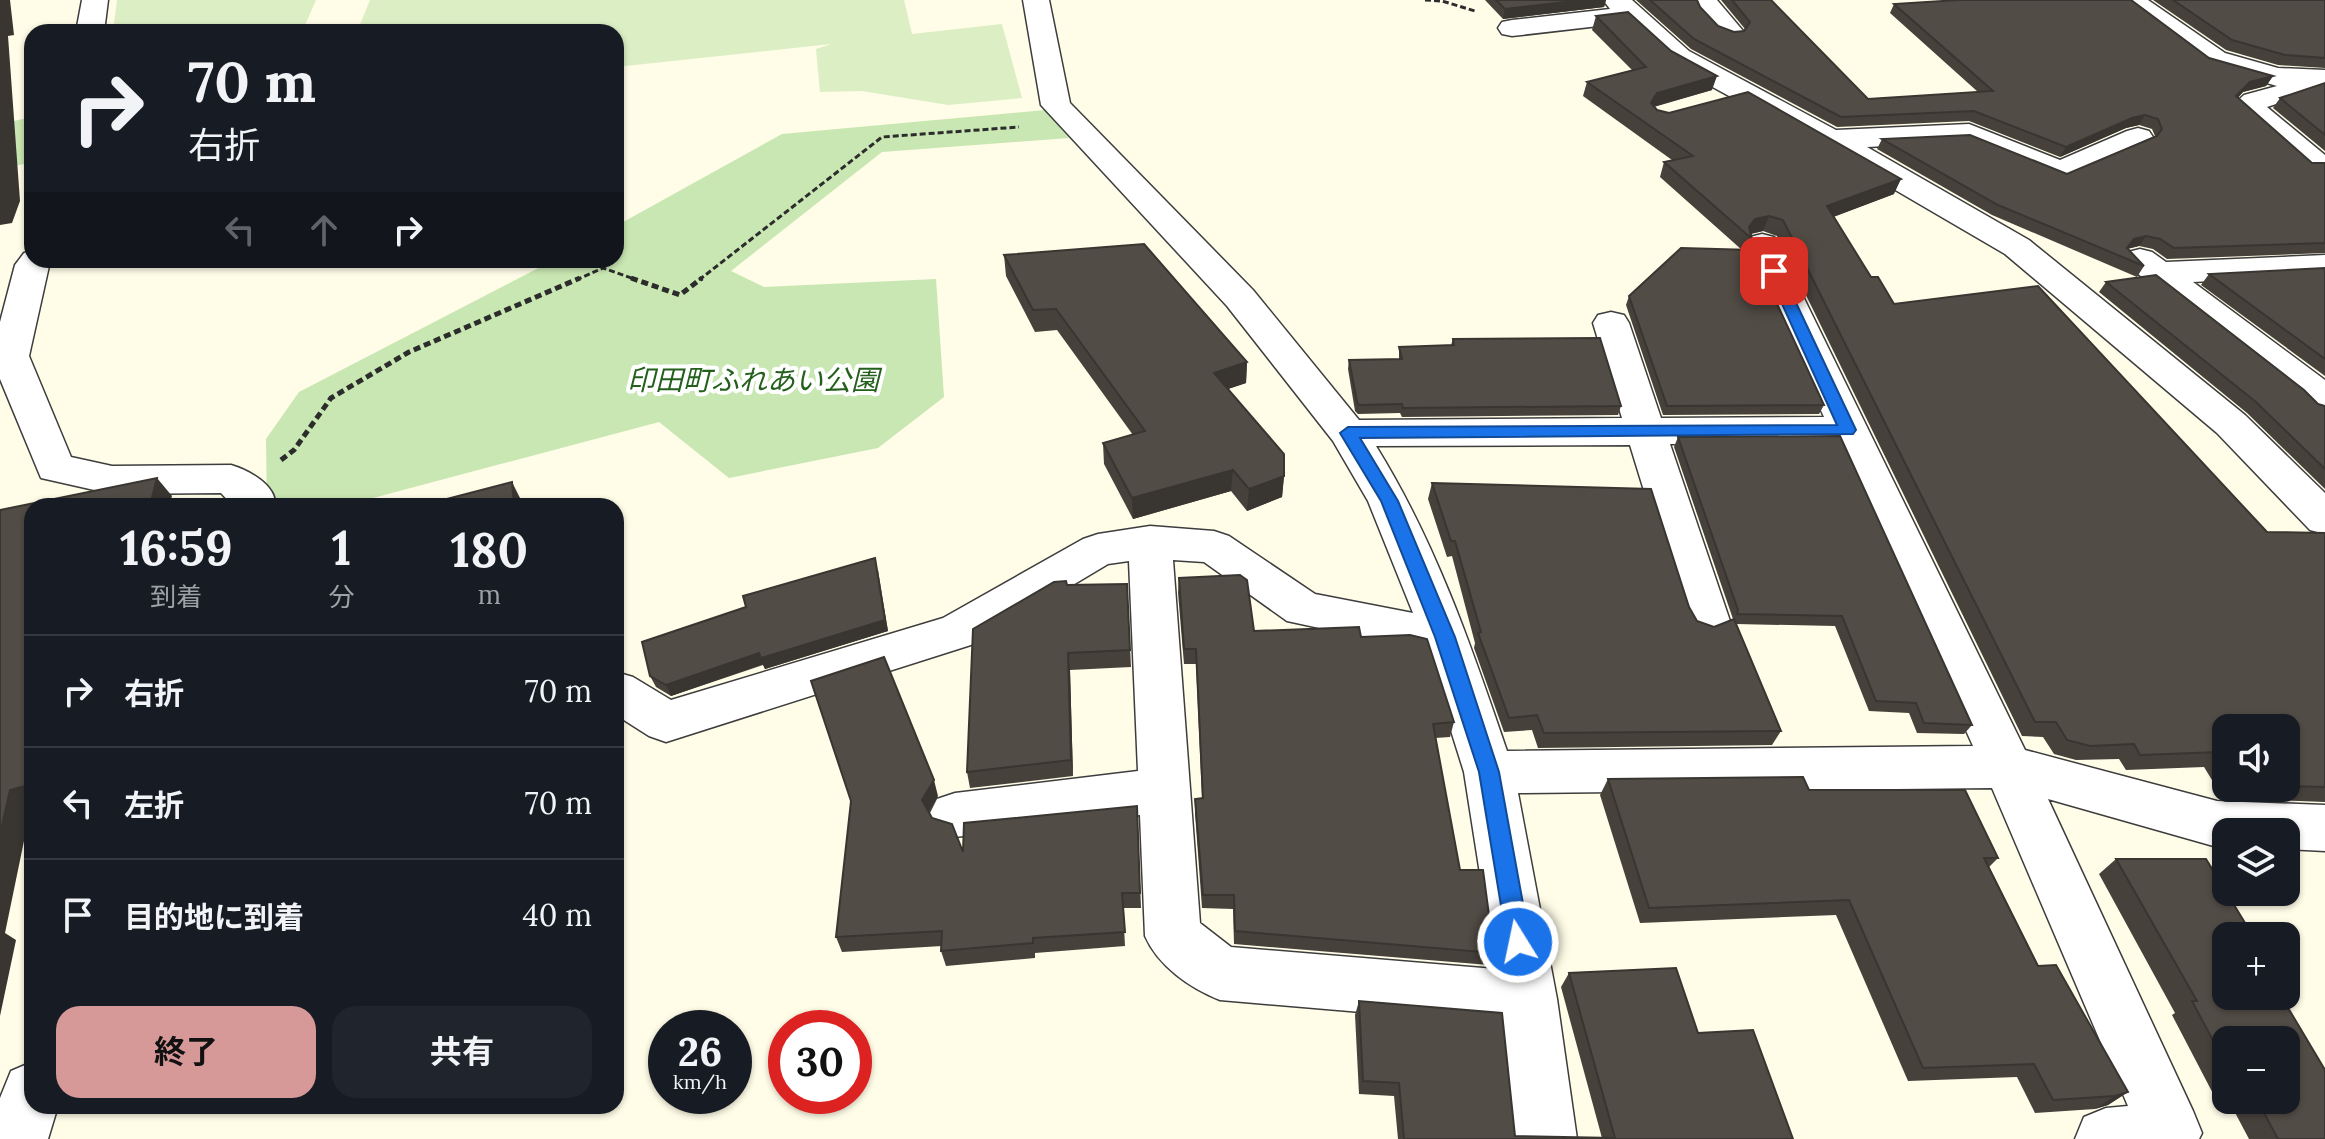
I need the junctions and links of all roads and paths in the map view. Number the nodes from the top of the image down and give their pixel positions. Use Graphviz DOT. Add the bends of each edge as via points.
graph roads {
  1 [pos="95,0"];
  2 [pos="1036,0"];
  3 [pos="1425,0"];
  4 [pos="1703,0"];
  5 [pos="2131,0"];
  6 [pos="1624,7"];
  7 [pos="91,24"];
  8 [pos="1512,28"];
  9 [pos="1730,32"];
  10 [pos="2319,79"];
  11 [pos="1746,93"];
  12 [pos="1705,104"];
  13 [pos="1072,123"];
  14 [pos="2138,137"];
  15 [pos="1831,139"];
  16 [pos="2317,164"];
  17 [pos="1762,244"];
  18 [pos="2325,265"];
  19 [pos="31,268"];
  20 [pos="1611,323"];
  21 [pos="5,359"];
  22 [pos="2320,394"];
  23 [pos="1848,430"];
  24 [pos="1646,431"];
  25 [pos="1348,433"];
  26 [pos="246,496"];
  27 [pos="2325,519"];
  28 [pos="1150,542"];
  29 [pos="1707,621"];
  30 [pos="1445,637"];
  31 [pos="624,696"];
  32 [pos="2008,767"];
  33 [pos="1489,772"];
  34 [pos="1164,790"];
  35 [pos="955,815"];
  36 [pos="2325,828"];
  37 [pos="1528,999"];
  38 [pos="25,1114"];
  39 [pos="17,1139"];
  40 [pos="1546,1139"];
  41 [pos="2106,1139"];
  1 -- 7 [label="street"];
  2 -- 13 [label="street" via="1056,105"];
  3 -- 8 [label="path" via="1484,13"];
  4 -- 9 [label="street"];
  5 -- 10 [label="street" via="2215,59 2276,77"];
  6 -- 8 [label="street"];
  6 -- 11 [label="street" via="1679,57"];
  10 -- 16 [label="street" via="2294,93 2258,98 2247,106"];
  11 -- 12 [label="street"];
  11 -- 15 [label="street"];
  13 -- 25 [label="street" via="1240,298"];
  13 -- 26 [label="path" via="882,137 680,295 603,268 409,352 331,398 294,450"];
  14 -- 15 [label="street" via="2060,172 1969,133"];
  15 -- 27 [label="street" via="2017,247 2231,424"];
  17 -- 23 [label="street"];
  18 -- 22 [label="street" via="2150,266"];
  19 -- 21 [label="street"];
  20 -- 24 [label="street"];
  21 -- 26 [label="street" via="55,468 112,480 231,479"];
  23 -- 24 [label="street"];
  23 -- 32 [label="street"];
  24 -- 25 [label="street"];
  24 -- 29 [label="street"];
  25 -- 30 [label="street" via="1389,501"];
  28 -- 30 [label="street" via="1214,547 1303,609"];
  28 -- 31 [label="street" via="1098,550 958,631 666,722"];
  28 -- 34 [label="street"];
  30 -- 33 [label="street"];
  32 -- 33 [label="street"];
  32 -- 36 [label="street" via="2217,824"];
  32 -- 41 [label="street" via="2171,1133"];
  33 -- 37 [label="street"];
  34 -- 35 [label="street"];
  34 -- 37 [label="street" via="1173,936 1220,973"];
  37 -- 40 [label="street"];
  38 -- 39 [label="street"];
}
